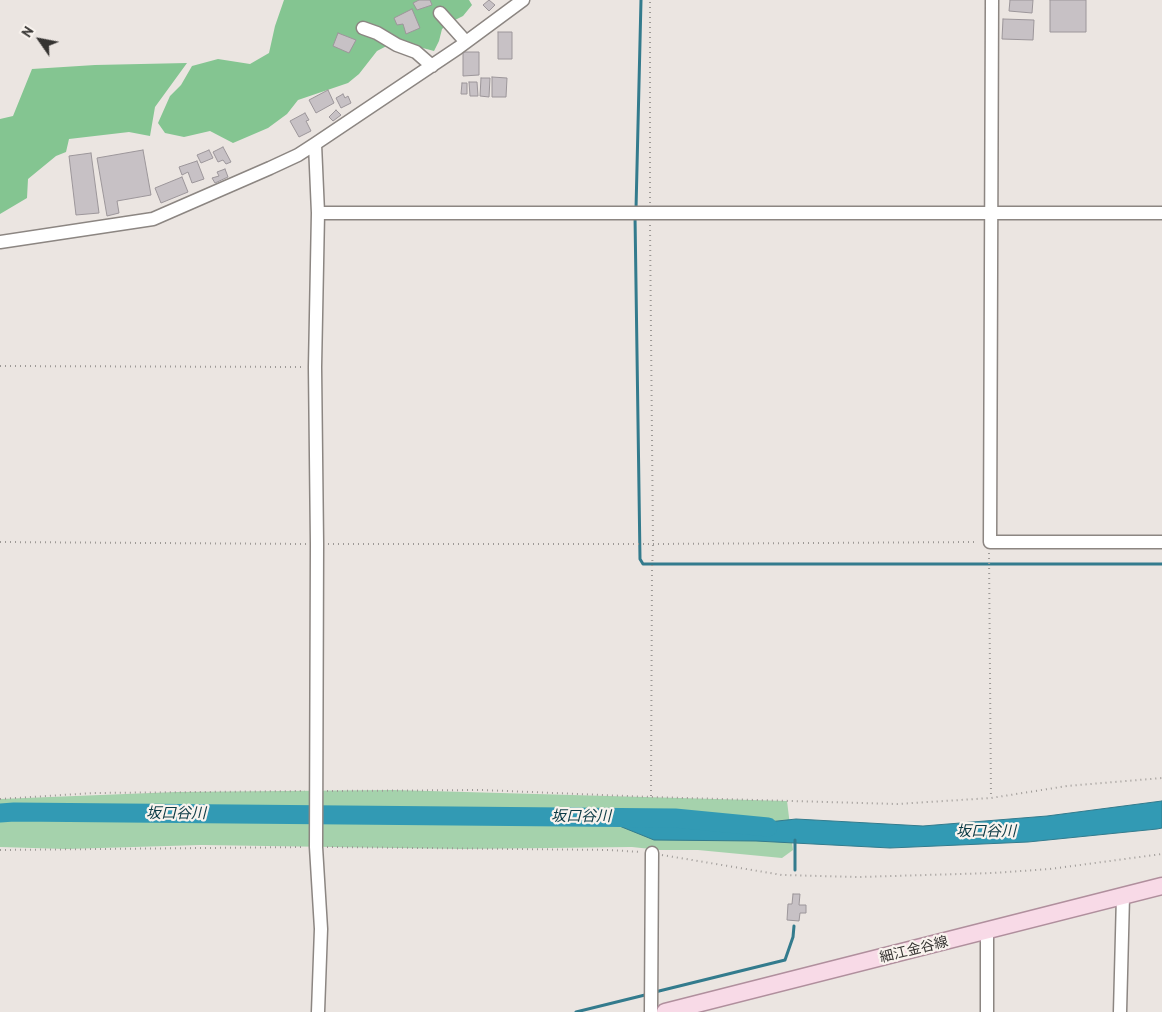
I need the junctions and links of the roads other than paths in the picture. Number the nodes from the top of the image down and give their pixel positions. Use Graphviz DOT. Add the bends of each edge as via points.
graph roads {
  1 [pos="523,0"];
  2 [pos="992,0"];
  3 [pos="440,13"];
  4 [pos="363,28"];
  5 [pos="466,42"];
  6 [pos="432,66"];
  7 [pos="315,144"];
  8 [pos="992,212"];
  9 [pos="318,213"];
  10 [pos="1162,213"];
  11 [pos="0,242"];
  12 [pos="1162,542"];
  13 [pos="652,853"];
  14 [pos="1162,886"];
  15 [pos="1124,896"];
  16 [pos="987,931"];
  17 [pos="651,1006"];
  18 [pos="318,1012"];
  19 [pos="666,1012"];
  20 [pos="987,1012"];
  21 [pos="1120,1012"];
  1 -- 5 [label="street"];
  2 -- 8 [label="street"];
  3 -- 5 [label="street"];
  4 -- 6 [label="street" via="416,52"];
  5 -- 6 [label="street"];
  6 -- 7 [label="street"];
  7 -- 9 [label="street"];
  7 -- 11 [label="street" via="270,168 153,219"];
  8 -- 9 [label="street"];
  8 -- 10 [label="street"];
  8 -- 12 [label="street" via="990,542"];
  9 -- 18 [label="street" via="315,367 316,847 321,928"];
  13 -- 17 [label="street"];
  14 -- 15 [label="main road, 細江金谷線"];
  15 -- 16 [label="main road, 細江金谷線"];
  15 -- 21 [label="street"];
  16 -- 19 [label="main road, 細江金谷線"];
  16 -- 20 [label="street"];
}
